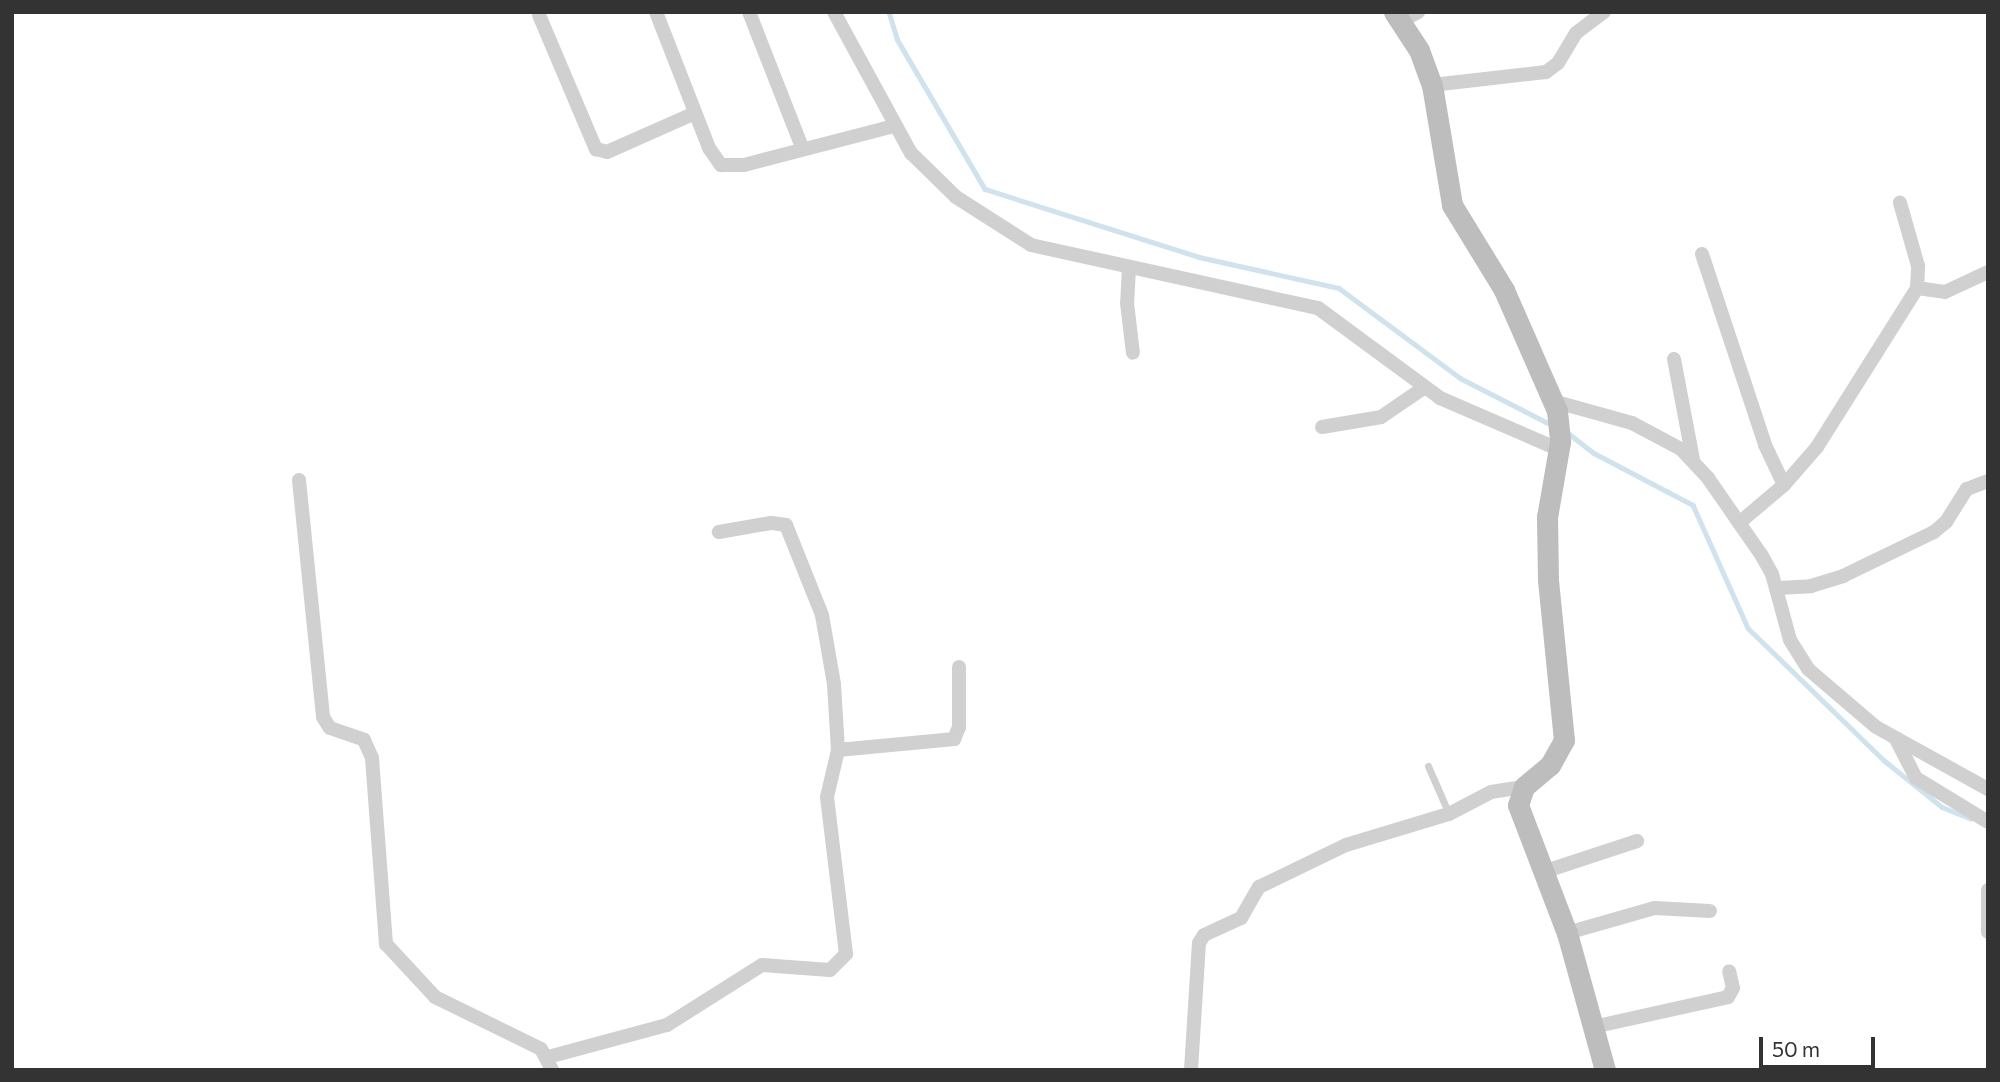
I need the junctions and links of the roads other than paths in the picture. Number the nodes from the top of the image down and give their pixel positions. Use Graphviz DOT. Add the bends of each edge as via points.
graph roads {
  1 [pos="656,12"];
  2 [pos="749,12"];
  3 [pos="834,12"];
  4 [pos="1604,12"];
  5 [pos="539,15"];
  6 [pos="1404,16"];
  7 [pos="1432,85"];
  8 [pos="695,113"];
  9 [pos="894,126"];
  10 [pos="803,146"];
  11 [pos="1900,203"];
  12 [pos="1702,254"];
  13 [pos="1129,268"];
  14 [pos="1988,272"];
  15 [pos="1917,288"];
  16 [pos="1133,353"];
  17 [pos="1674,359"];
  18 [pos="1425,387"];
  19 [pos="1555,406"];
  20 [pos="1322,427"];
  21 [pos="1559,445"];
  22 [pos="1693,460"];
  23 [pos="299,480"];
  24 [pos="1988,481"];
  25 [pos="1784,485"];
  26 [pos="1739,523"];
  27 [pos="719,532"];
  28 [pos="1776,588"];
  29 [pos="960,667"];
  30 [pos="1896,738"];
  31 [pos="838,750"];
  32 [pos="1429,766"];
  33 [pos="1524,787"];
  34 [pos="1988,789"];
  35 [pos="1449,814"];
  36 [pos="1988,822"];
  37 [pos="1637,841"];
  38 [pos="1546,871"];
  39 [pos="1988,890"];
  40 [pos="1710,911"];
  41 [pos="1988,932"];
  42 [pos="1567,933"];
  43 [pos="1729,971"];
  44 [pos="1594,1027"];
  45 [pos="550,1063"];
  46 [pos="1191,1070"];
  47 [pos="1605,1070"];
  1 -- 8 [label="street"];
  2 -- 10 [label="street"];
  3 -- 9 [label="street"];
  4 -- 7 [label="street" via="1576,33 1551,70"];
  5 -- 8 [label="street" via="596,149 607,152"];
  6 -- 7 [label="street"];
  7 -- 19 [label="street" via="1452,205 1504,290"];
  8 -- 10 [label="street" via="721,165 744,165"];
  9 -- 10 [label="street"];
  9 -- 13 [label="street" via="933,178 1013,234 1045,250"];
  11 -- 15 [label="street" via="1918,266"];
  12 -- 25 [label="street" via="1765,445"];
  13 -- 16 [label="street" via="1127,303"];
  13 -- 18 [label="street" via="1318,308"];
  14 -- 15 [label="street" via="1945,292"];
  15 -- 25 [label="street" via="1829,430"];
  17 -- 22 [label="street"];
  18 -- 20 [label="street" via="1381,417"];
  18 -- 21 [label="street" via="1464,410"];
  19 -- 21 [label="street"];
  19 -- 22 [label="street" via="1632,423"];
  21 -- 33 [label="street" via="1547,517 1548,580 1564,740 1550,765"];
  22 -- 26 [label="street"];
  23 -- 45 [label="street" via="323,717 330,728 364,740 373,758 386,944 435,997 535,1045"];
  24 -- 28 [label="street" via="1959,496 1946,522 1934,532 1843,576 1811,586"];
  25 -- 26 [label="street"];
  26 -- 28 [label="street" via="1762,556"];
  27 -- 31 [label="street" via="771,523 786,525 792,532 829,645"];
  28 -- 30 [label="street" via="1790,640 1808,670"];
  29 -- 31 [label="street" via="959,734 954,739"];
  30 -- 34 [label="street"];
  30 -- 36 [label="street" via="1902,758 1916,778"];
  31 -- 45 [label="street" via="827,797 847,939 846,954 838,966 819,971 762,965 667,1025"];
  32 -- 35 [label="lane"];
  33 -- 35 [label="street" via="1491,792"];
  33 -- 38 [label="street" via="1518,805 1521,818"];
  35 -- 46 [label="street" via="1388,830 1287,870 1259,887 1235,923 1201,937"];
  37 -- 38 [label="street"];
  38 -- 42 [label="street"];
  39 -- 41 [label="street"];
  40 -- 42 [label="street" via="1655,908"];
  42 -- 44 [label="street"];
  43 -- 44 [label="street" via="1734,988 1728,997"];
  44 -- 47 [label="street"];
}
